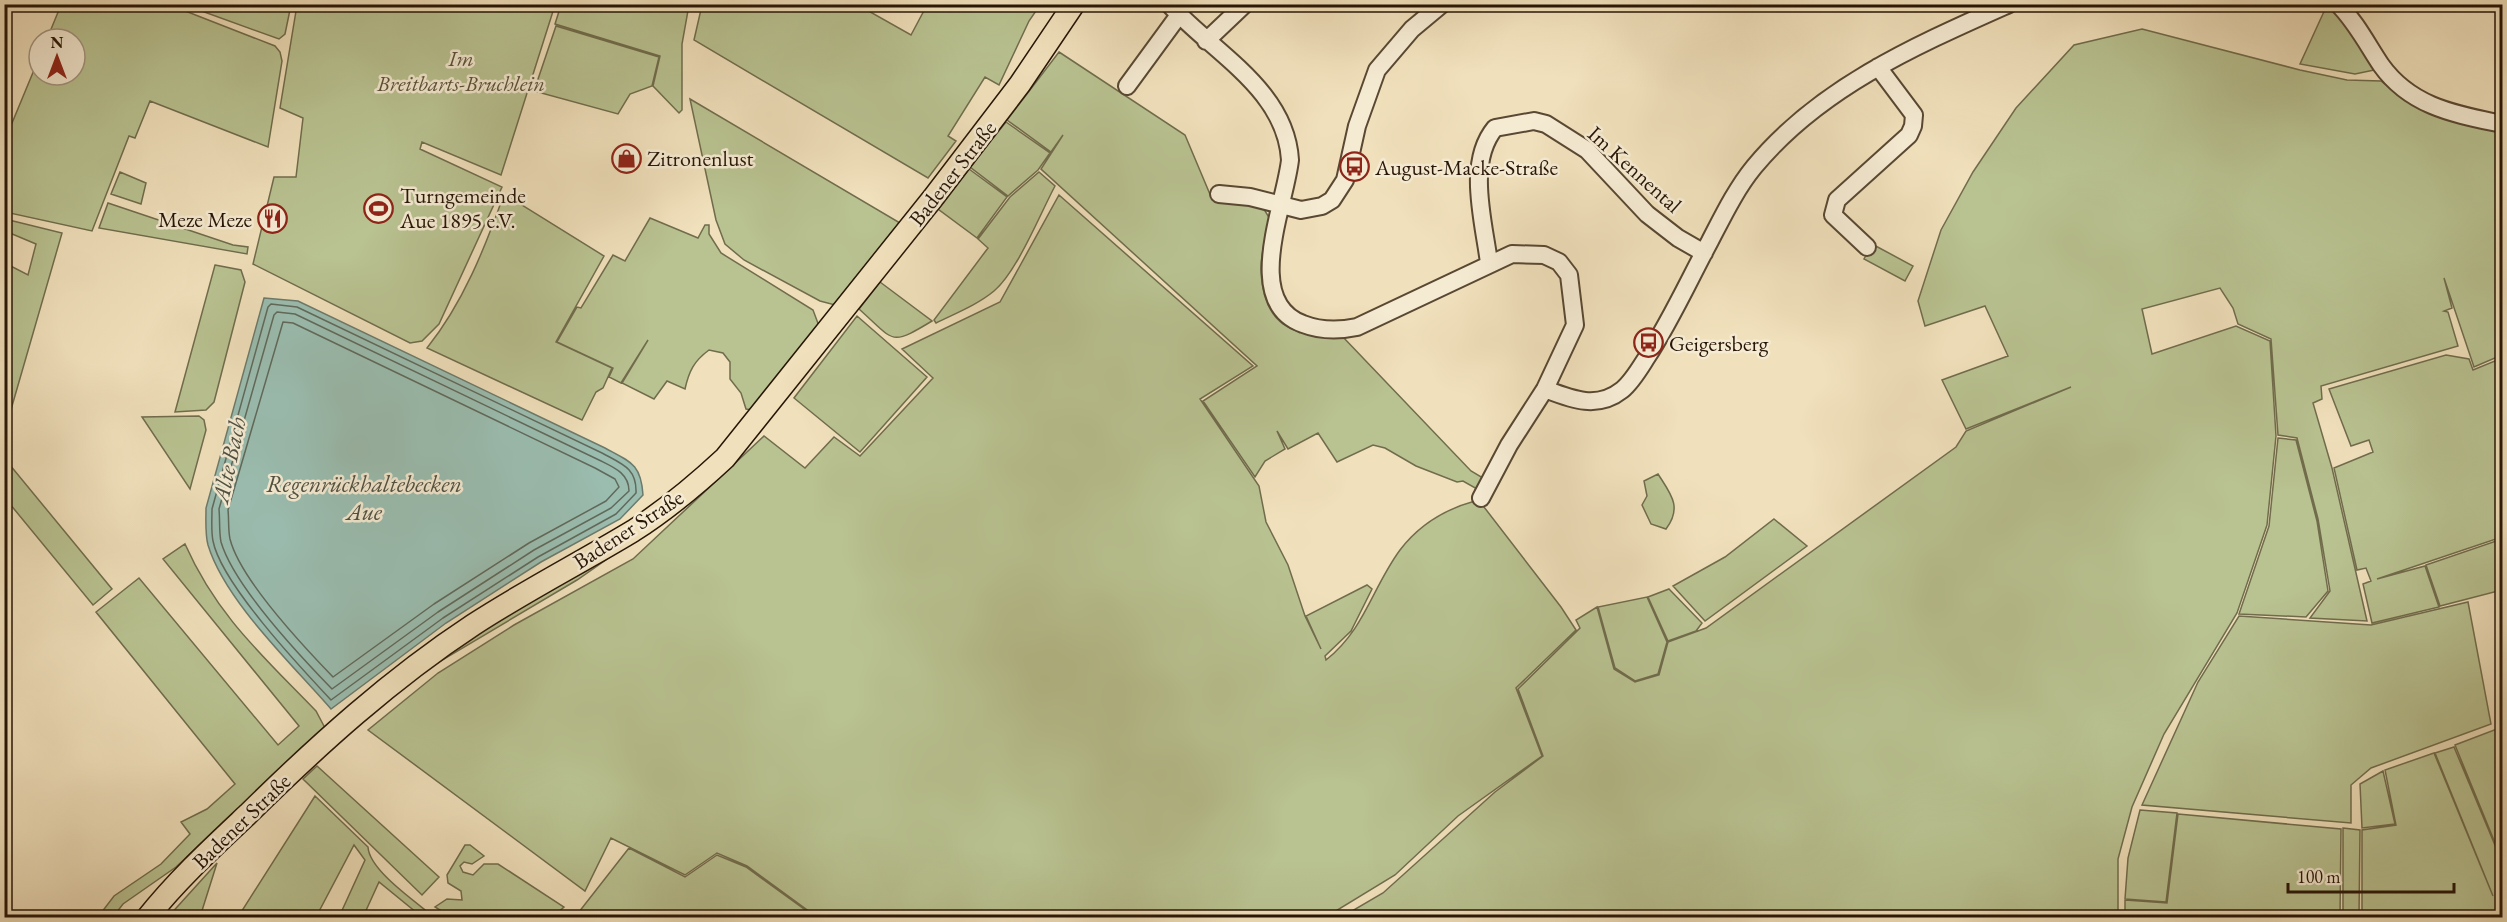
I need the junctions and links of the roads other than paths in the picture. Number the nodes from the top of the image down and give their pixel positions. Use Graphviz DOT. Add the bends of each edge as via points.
graph roads {
  1 [pos="1074,4"];
  2 [pos="1245,4"];
  3 [pos="1442,4"];
  4 [pos="2009,4"];
  5 [pos="2338,4"];
  6 [pos="1174,10"];
  7 [pos="1206,41"];
  8 [pos="1878,67"];
  9 [pos="1127,86"];
  10 [pos="2502,124"];
  11 [pos="1219,194"];
  12 [pos="1283,204"];
  13 [pos="1867,247"];
  14 [pos="1704,253"];
  15 [pos="1489,263"];
  16 [pos="1545,389"];
  17 [pos="1481,498"];
  18 [pos="147,918"];
  1 -- 18 [label="main road, Badener Straße" via="1020,84 933,198 725,458 634,530 480,620 395,682 290,772"];
  2 -- 7 [label="street"];
  3 -- 12 [label="street" via="1412,28 1377,70 1359,117 1341,190 1332,200 1311,209"];
  4 -- 8 [label="street"];
  5 -- 10 [label="street" via="2352,18 2385,70 2415,99 2445,112"];
  6 -- 7 [label="street"];
  6 -- 9 [label="street"];
  7 -- 12 [label="street" via="1248,78 1282,124 1290,160"];
  8 -- 13 [label="street" via="1915,120 1909,135 1836,200 1833,215"];
  8 -- 14 [label="street" via="1829,98 1780,138 1752,168"];
  11 -- 12 [label="street"];
  12 -- 15 [label="street" via="1271,254 1273,293 1294,321 1315,329 1341,331 1357,327"];
  14 -- 15 [label="street, Im Kennental" via="1647,214 1587,150 1546,124 1534,121 1495,128 1481,153"];
  14 -- 16 [label="street" via="1654,346 1623,390 1605,400 1588,403"];
  15 -- 16 [label="street" via="1512,254 1544,255 1559,262 1569,275 1575,325"];
  16 -- 17 [label="street"];
}
